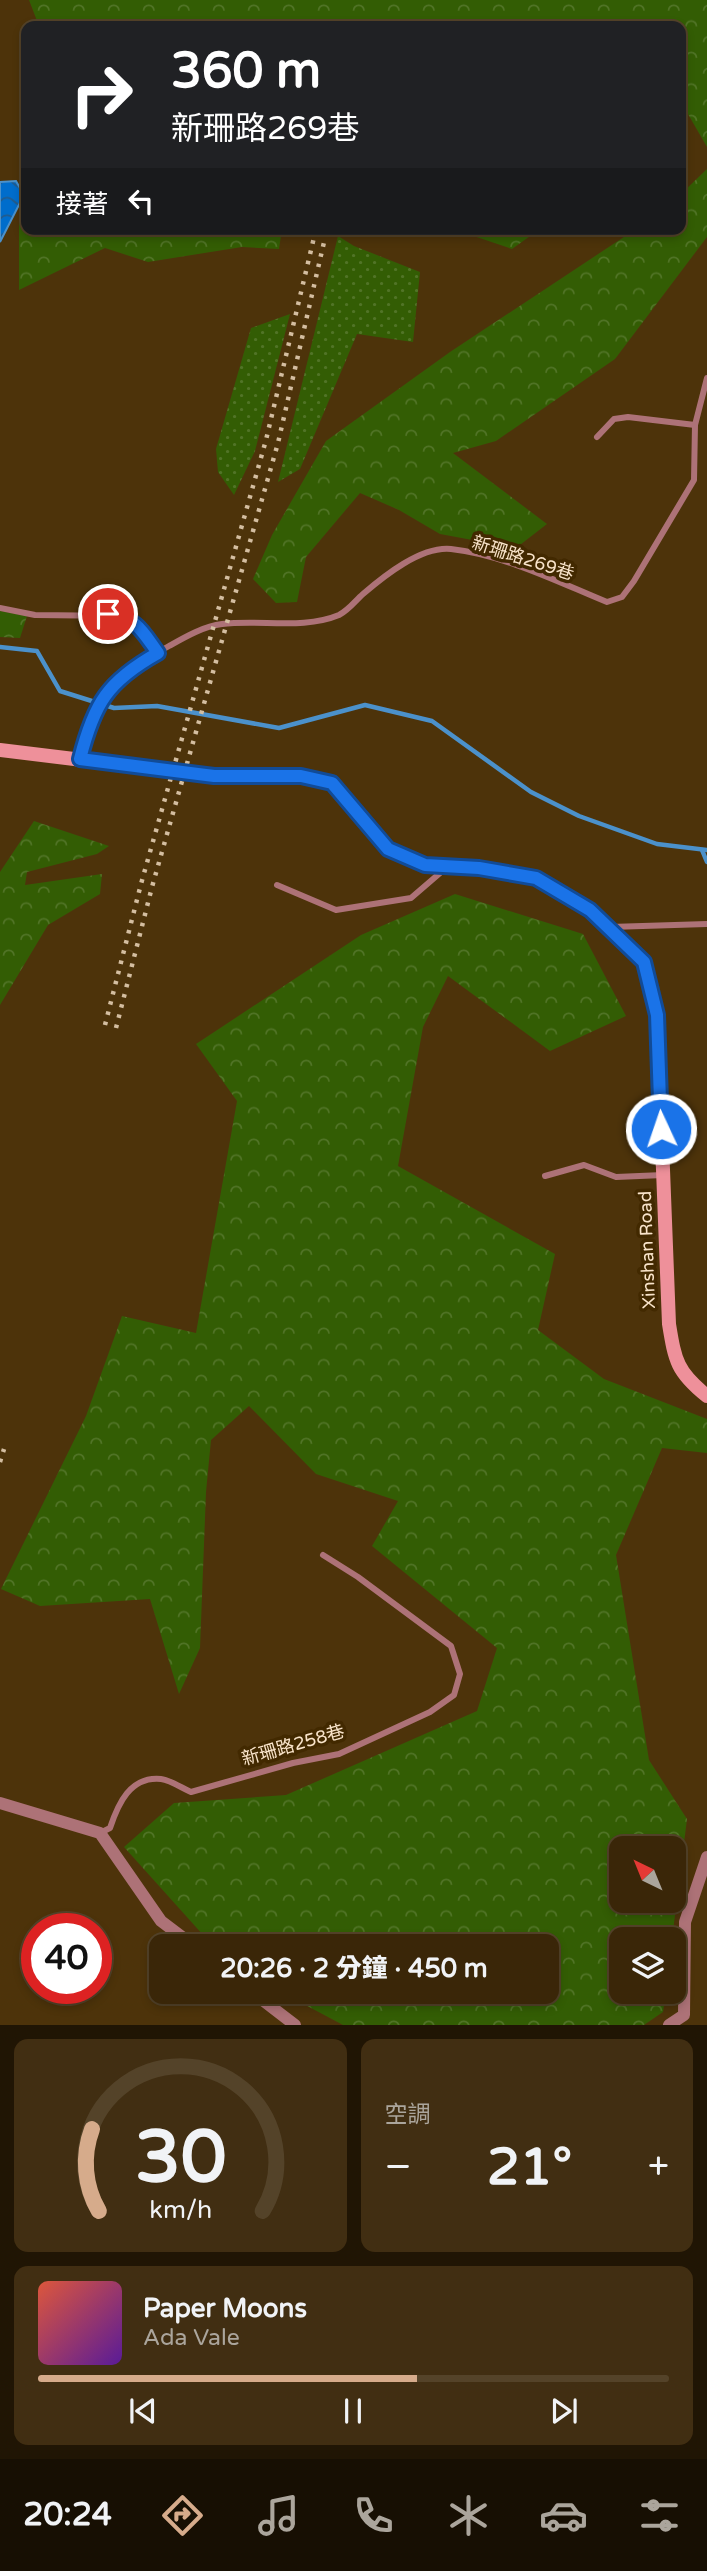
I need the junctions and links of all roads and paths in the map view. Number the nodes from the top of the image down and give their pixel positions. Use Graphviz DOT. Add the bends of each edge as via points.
graph roads {
  1 [pos="707,378"];
  2 [pos="695,425"];
  3 [pos="597,437"];
  4 [pos="0,608"];
  5 [pos="158,653"];
  6 [pos="0,750"];
  7 [pos="80,759"];
  8 [pos="449,866"];
  9 [pos="277,885"];
  10 [pos="707,924"];
  11 [pos="608,927"];
  12 [pos="663,1175"];
  13 [pos="545,1176"];
  14 [pos="707,1396"];
  15 [pos="323,1555"];
  16 [pos="0,1803"];
  17 [pos="100,1833"];
  18 [pos="707,1857"];
  19 [pos="179,1934"];
  20 [pos="268,2004"];
  21 [pos="295,2025"];
  22 [pos="669,2025"];
  1 -- 2 [label="lane, 新珊路269巷"];
  2 -- 3 [label="lane" via="628,417 614,419"];
  2 -- 5 [label="lane, 新珊路269巷" via="694,480 622,597 607,602 495,559 440,550 400,566 339,615 305,622 225,623"];
  4 -- 5 [label="lane" via="35,615 124,616 136,623"];
  5 -- 7 [label="lane, 新珊路269巷" via="127,671 104,696"];
  6 -- 7 [label="street, Xinshan Road"];
  7 -- 8 [label="street, Xinshan Road" via="214,776 301,776 332,783 388,849 425,865"];
  8 -- 9 [label="lane" via="411,898 336,910"];
  8 -- 11 [label="street, Xinshan Road" via="536,878 590,910"];
  10 -- 11 [label="lane"];
  11 -- 12 [label="street, Xinshan Road" via="644,962 657,1015"];
  12 -- 13 [label="lane" via="616,1177 584,1165"];
  12 -- 14 [label="street, Xinshan Road" via="674,1354 686,1379"];
  15 -- 17 [label="lane, 新珊路258巷" via="451,1646 460,1674 454,1695 430,1712 340,1754 191,1792 162,1779 142,1780 118,1805 110,1828"];
  16 -- 17 [label="street"];
  17 -- 19 [label="street" via="162,1920"];
  18 -- 22 [label="street" via="685,1922 684,2015"];
  20 -- 21 [label="street"];
}
